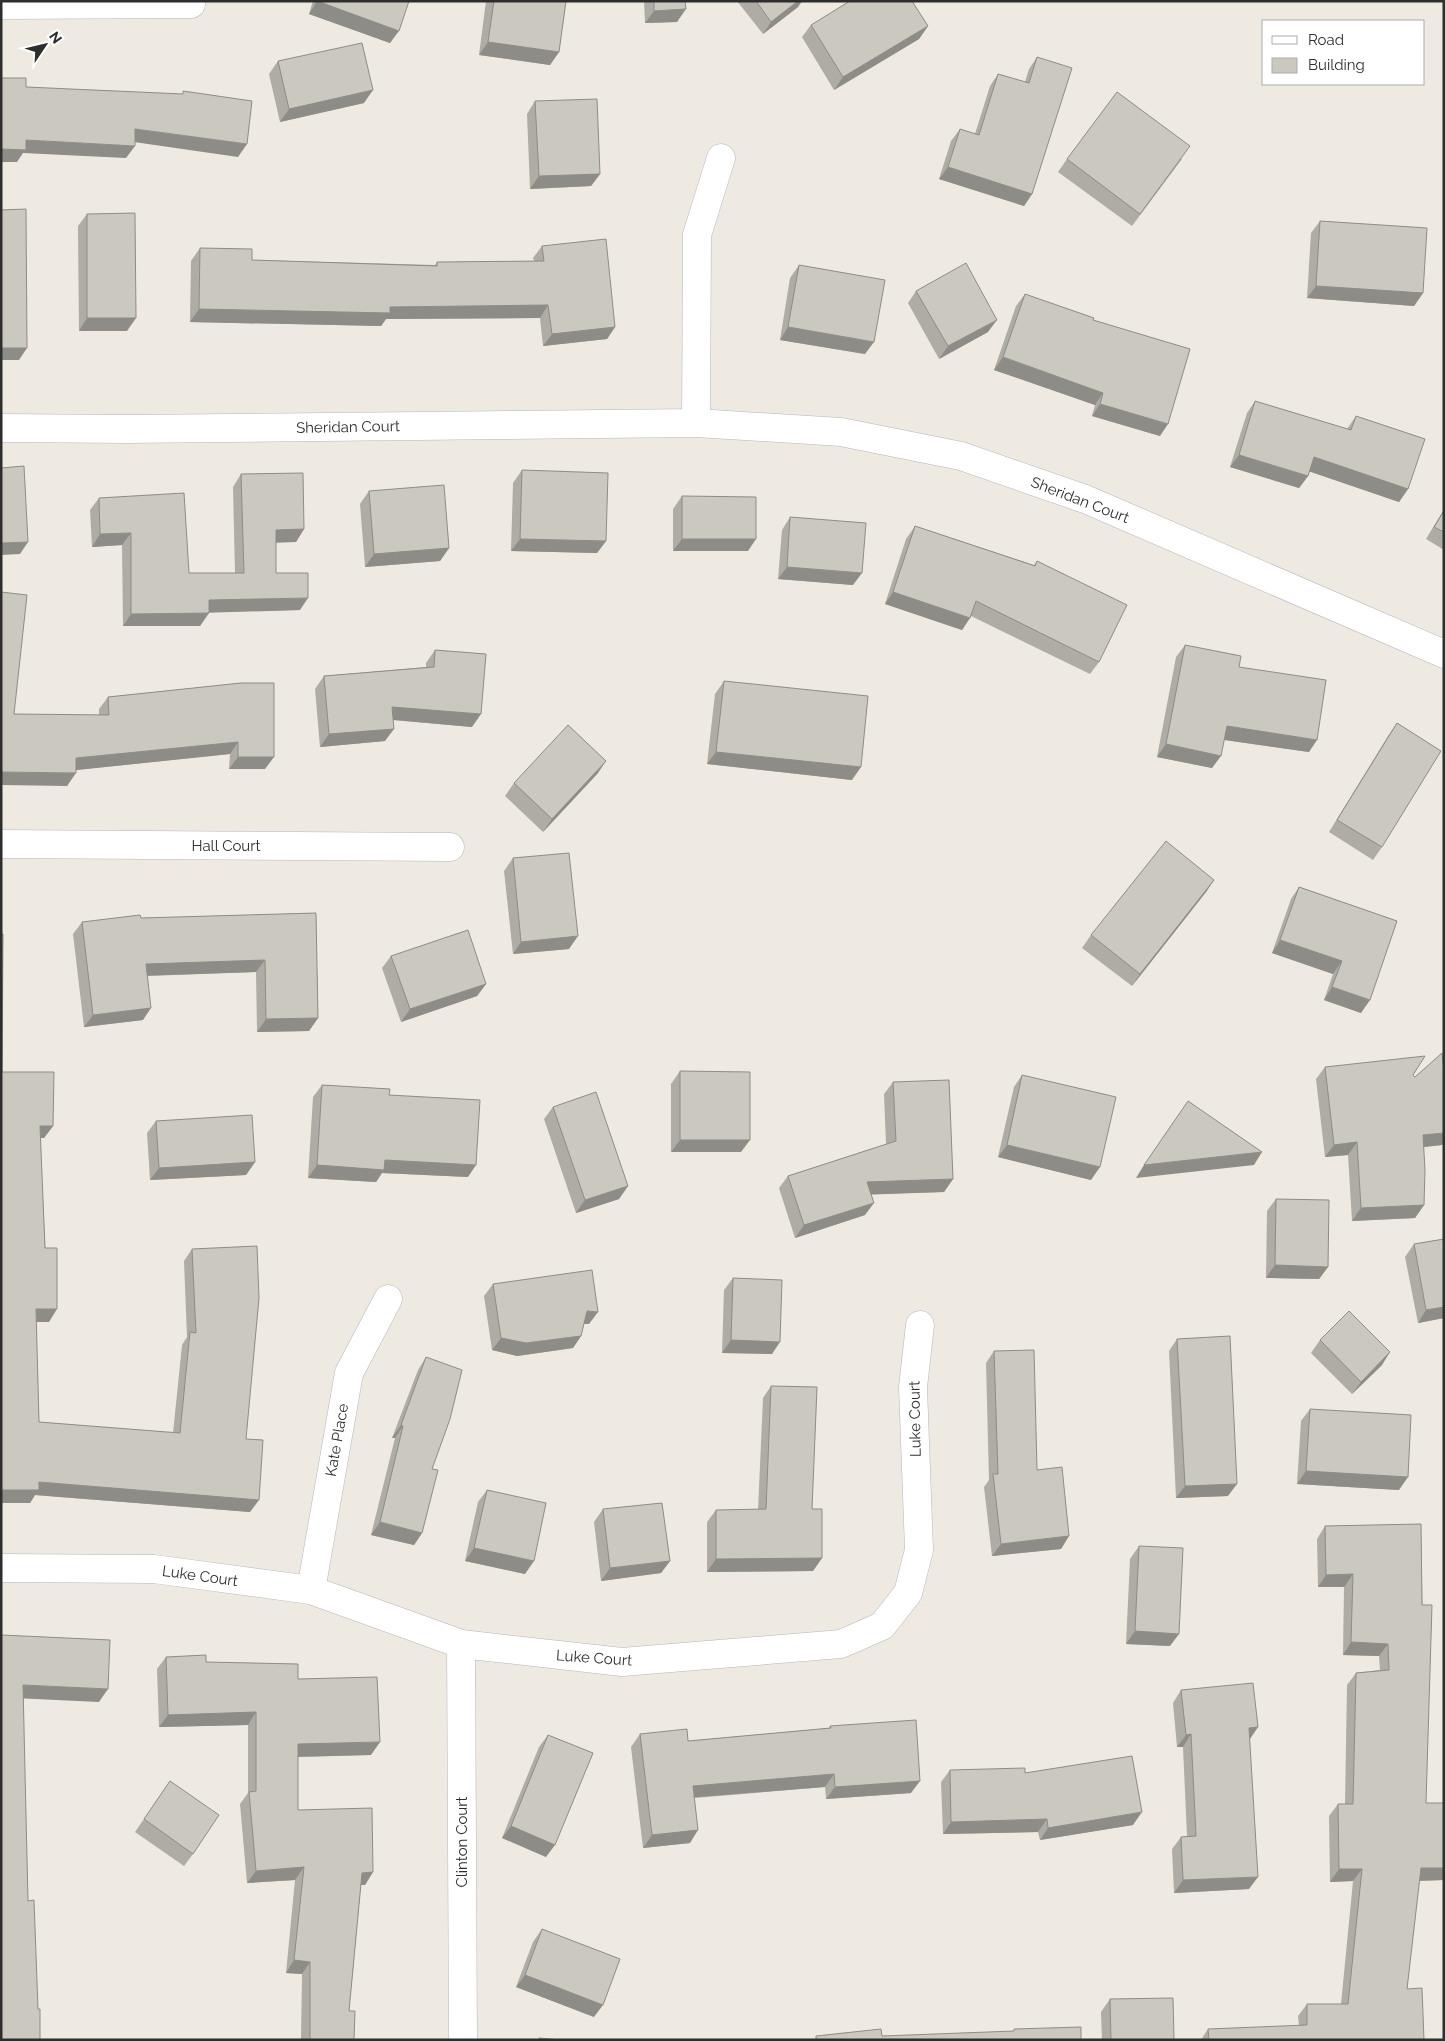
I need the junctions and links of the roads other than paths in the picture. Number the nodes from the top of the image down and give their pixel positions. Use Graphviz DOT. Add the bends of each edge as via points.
graph roads {
  1 [pos="1,4"];
  2 [pos="191,4"];
  3 [pos="721,158"];
  4 [pos="696,423"];
  5 [pos="1,428"];
  6 [pos="1444,654"];
  7 [pos="1,844"];
  8 [pos="450,847"];
  9 [pos="388,1299"];
  10 [pos="920,1324"];
  11 [pos="1,1568"];
  12 [pos="310,1590"];
  13 [pos="461,1644"];
  14 [pos="462,2040"];
  1 -- 2 [label="street"];
  3 -- 4 [label="street" via="696,235"];
  4 -- 5 [label="street, Sheridan Court"];
  4 -- 6 [label="street, Sheridan Court" via="841,432 961,456 1085,499"];
  7 -- 8 [label="street, Hall Court"];
  9 -- 12 [label="street, Kate Place" via="349,1373"];
  10 -- 13 [label="street, Luke Court" via="913,1387 919,1550 908,1593 882,1626 841,1644 622,1662"];
  11 -- 12 [label="street, Luke Court" via="154,1570"];
  12 -- 13 [label="street, Luke Court"];
  13 -- 14 [label="street, Clinton Court"];
}
